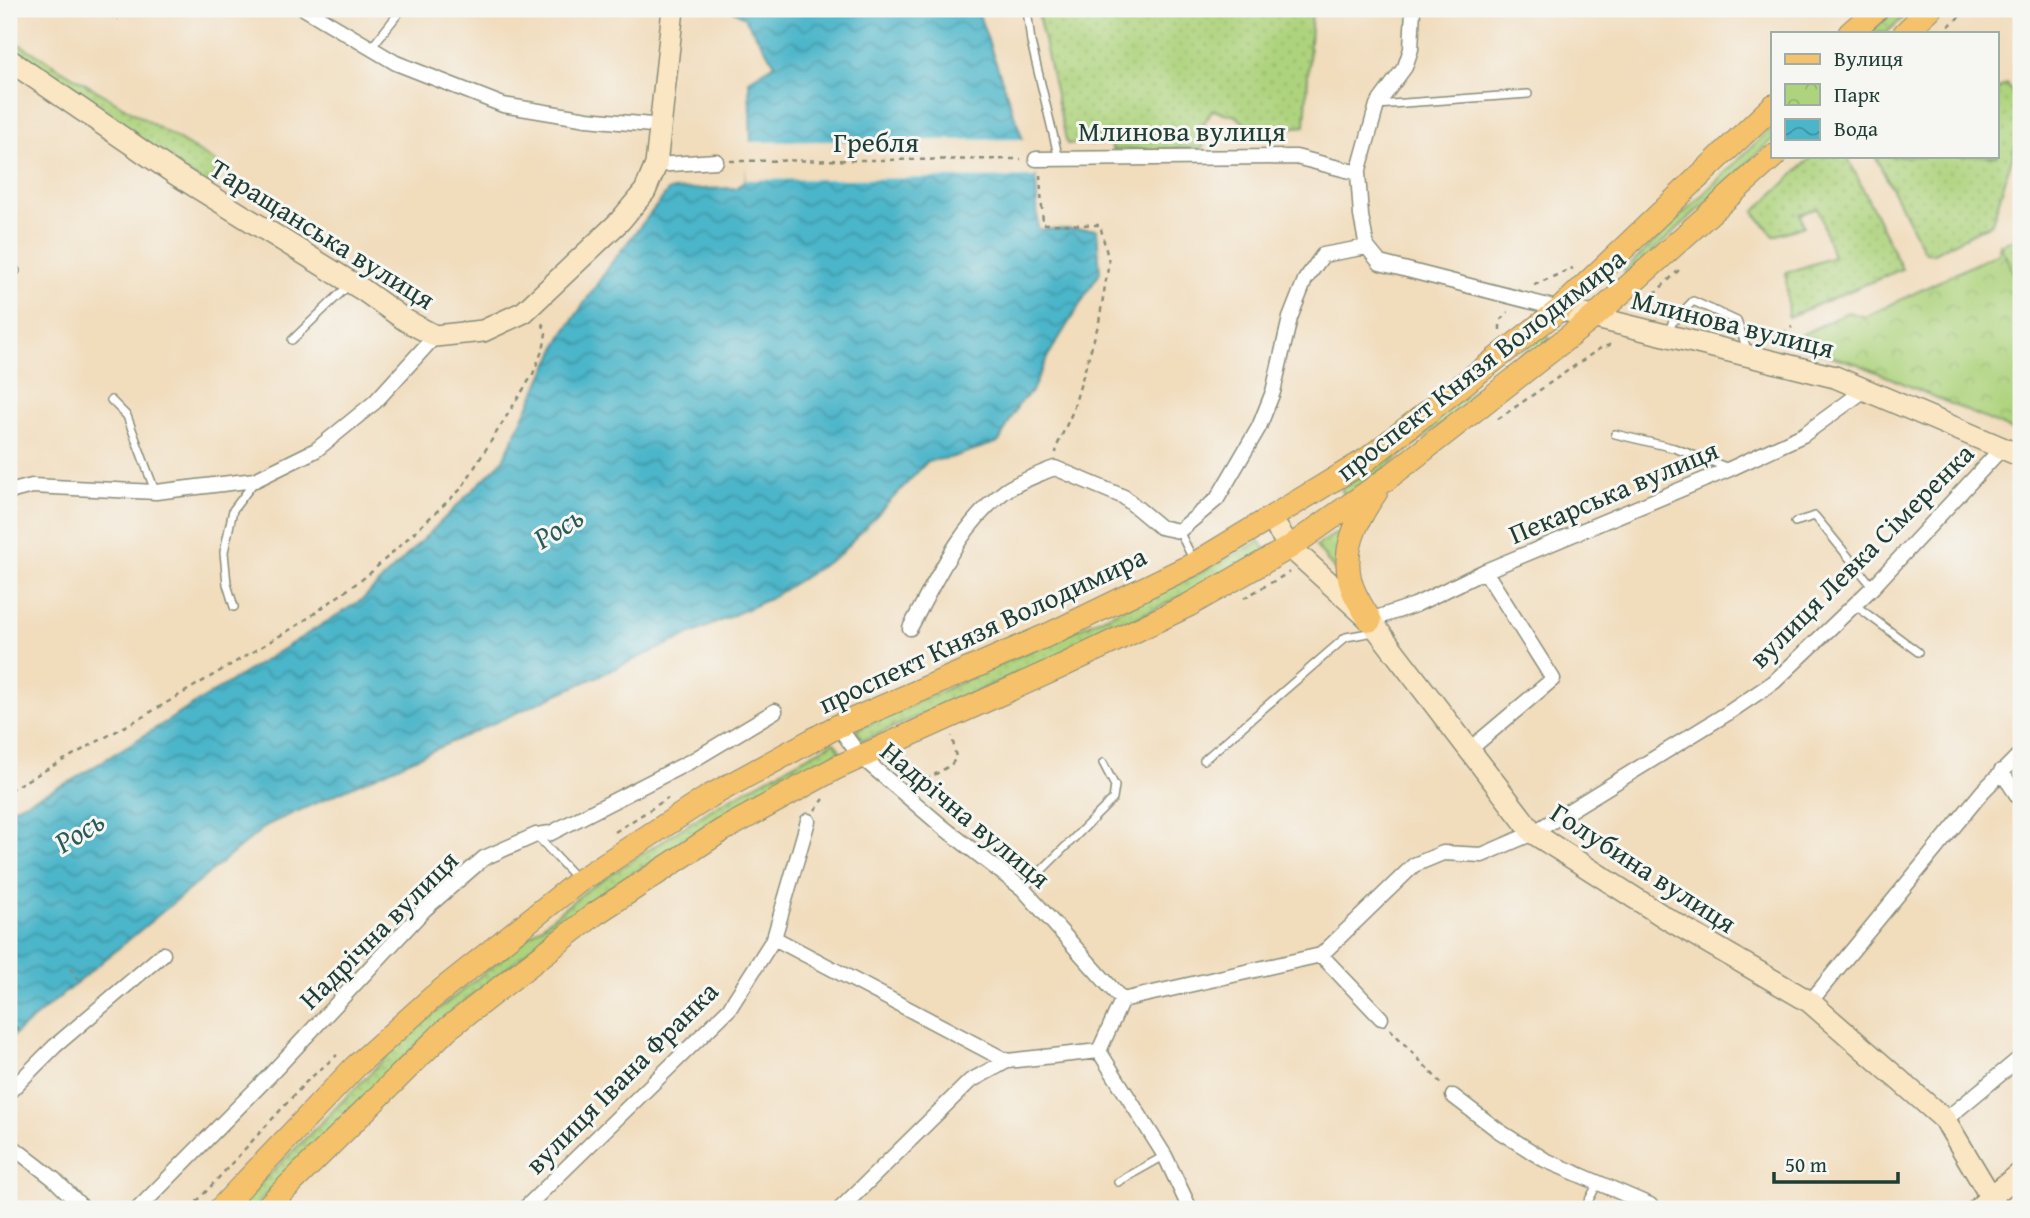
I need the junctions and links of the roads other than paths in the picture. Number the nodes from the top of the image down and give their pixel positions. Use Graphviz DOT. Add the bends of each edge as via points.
graph roads {
  1 [pos="305,9"];
  2 [pos="402,9"];
  3 [pos="673,9"];
  4 [pos="1027,9"];
  5 [pos="1413,9"];
  6 [pos="1877,9"];
  7 [pos="1930,9"];
  8 [pos="1851,32"];
  9 [pos="1906,32"];
  10 [pos="371,48"];
  11 [pos="9,60"];
  12 [pos="1528,94"];
  13 [pos="1377,105"];
  14 [pos="1771,108"];
  15 [pos="662,126"];
  16 [pos="1772,158"];
  17 [pos="1036,159"];
  18 [pos="1059,159"];
  19 [pos="716,161"];
  20 [pos="656,165"];
  21 [pos="1358,173"];
  22 [pos="1367,247"];
  23 [pos="351,283"];
  24 [pos="1560,309"];
  25 [pos="1594,317"];
  26 [pos="435,336"];
  27 [pos="1668,336"];
  28 [pos="292,340"];
  29 [pos="1749,356"];
  30 [pos="1866,389"];
  31 [pos="111,400"];
  32 [pos="1615,434"];
  33 [pos="2012,452"];
  34 [pos="1730,468"];
  35 [pos="255,480"];
  36 [pos="1384,481"];
  37 [pos="9,492"];
  38 [pos="156,492"];
  39 [pos="1270,518"];
  40 [pos="1795,522"];
  41 [pos="1179,531"];
  42 [pos="1290,547"];
  43 [pos="1196,563"];
  44 [pos="1485,571"];
  45 [pos="1873,587"];
  46 [pos="1854,605"];
  47 [pos="234,607"];
  48 [pos="1374,626"];
  49 [pos="910,628"];
  50 [pos="1918,652"];
  51 [pos="775,711"];
  52 [pos="838,726"];
  53 [pos="1469,750"];
  54 [pos="2021,753"];
  55 [pos="860,756"];
  56 [pos="1203,760"];
  57 [pos="1103,763"];
  58 [pos="2001,771"];
  59 [pos="2021,801"];
  60 [pos="808,821"];
  61 [pos="1533,833"];
  62 [pos="536,835"];
  63 [pos="579,881"];
  64 [pos="1023,889"];
  65 [pos="774,938"];
  66 [pos="163,954"];
  67 [pos="1321,955"];
  68 [pos="1122,1000"];
  69 [pos="1810,1002"];
  70 [pos="1381,1018"];
  71 [pos="1099,1051"];
  72 [pos="2021,1057"];
  73 [pos="1007,1061"];
  74 [pos="9,1091"];
  75 [pos="1453,1096"];
  76 [pos="1945,1120"];
  77 [pos="9,1144"];
  78 [pos="1165,1156"];
  79 [pos="2021,1173"];
  80 [pos="1118,1181"];
  81 [pos="1598,1182"];
  82 [pos="1989,1205"];
  83 [pos="84,1209"];
  84 [pos="138,1209"];
  85 [pos="220,1209"];
  86 [pos="265,1209"];
  87 [pos="524,1209"];
  88 [pos="840,1209"];
  89 [pos="1190,1209"];
  90 [pos="1584,1209"];
  91 [pos="1651,1209"];
  1 -- 10 [label="street"];
  2 -- 10 [label="lane"];
  3 -- 15 [label="street, Таращанська вулиця"];
  4 -- 18 [label="lane"];
  5 -- 13 [label="street" via="1405,67"];
  6 -- 8 [label="main road"];
  7 -- 9 [label="main road"];
  10 -- 15 [label="street" via="396,63 503,105"];
  11 -- 23 [label="street, Таращанська вулиця" via="177,175"];
  12 -- 13 [label="lane"];
  13 -- 21 [label="street"];
  14 -- 24 [label="main road, проспект Князя Володимира"];
  15 -- 20 [label="street, Таращанська вулиця"];
  16 -- 25 [label="main road, проспект Князя Володимира"];
  17 -- 18 [label="street, Млинова вулиця"];
  18 -- 21 [label="street, Млинова вулиця" via="1296,158"];
  19 -- 20 [label="street"];
  20 -- 26 [label="street, Таращанська вулиця" via="645,191 620,221 524,312 483,331"];
  21 -- 22 [label="street"];
  22 -- 24 [label="street, Млинова вулиця" via="1380,263"];
  22 -- 41 [label="street" via="1324,255 1305,281 1259,427 1217,499"];
  23 -- 26 [label="street, Таращанська вулиця"];
  23 -- 28 [label="lane"];
  24 -- 25 [label="street, Млинова вулиця"];
  24 -- 39 [label="main road, проспект Князя Володимира" via="1366,460"];
  25 -- 27 [label="street, Млинова вулиця"];
  25 -- 36 [label="main road, проспект Князя Володимира"];
  26 -- 35 [label="street" via="375,402 316,450"];
  27 -- 29 [label="street, Млинова вулиця"];
  27 -- 29 [label="lane" via="1672,323 1693,301 1737,321"];
  29 -- 30 [label="street, Млинова вулиця"];
  30 -- 33 [label="street, Млинова вулиця"];
  30 -- 34 [label="street, Пекарська вулиця" via="1803,435"];
  31 -- 38 [label="lane" via="127,416"];
  32 -- 34 [label="lane"];
  33 -- 45 [label="street, вулиця Левка Сімеренка"];
  34 -- 44 [label="street, Пекарська вулиця"];
  35 -- 38 [label="street"];
  35 -- 47 [label="lane" via="233,510 224,552"];
  36 -- 42 [label="main road, проспект Князя Володимира"];
  36 -- 48 [label="main road" via="1366,505 1349,556 1350,580"];
  37 -- 38 [label="street" via="32,486"];
  39 -- 42 [label="street, Голубина вулиця"];
  39 -- 43 [label="main road, проспект Князя Володимира"];
  40 -- 45 [label="lane" via="1815,516"];
  41 -- 43 [label="lane"];
  41 -- 49 [label="street" via="1160,527 1124,497 1055,468 1007,490 973,521"];
  42 -- 48 [label="street, Голубина вулиця"];
  42 -- 55 [label="main road, проспект Князя Володимира" via="1166,616"];
  43 -- 52 [label="main road, проспект Князя Володимира" via="1050,634"];
  44 -- 48 [label="street, Пекарська вулиця"];
  44 -- 53 [label="street" via="1553,679"];
  45 -- 46 [label="street, вулиця Левка Сімеренка"];
  46 -- 50 [label="lane"];
  46 -- 61 [label="street, вулиця Левка Сімеренка" via="1774,682"];
  48 -- 53 [label="street, Голубина вулиця"];
  48 -- 56 [label="lane" via="1346,637"];
  51 -- 62 [label="street, Надрічна вулиця" via="695,759 551,833"];
  52 -- 55 [label="street, Надрічна вулиця"];
  52 -- 63 [label="main road, проспект Князя Володимира" via="710,796"];
  53 -- 61 [label="street, Голубина вулиця"];
  54 -- 58 [label="street"];
  55 -- 64 [label="street, Надрічна вулиця"];
  55 -- 86 [label="main road, проспект Князя Володимира" via="721,831 595,914 446,1030"];
  57 -- 64 [label="lane" via="1115,786 1113,799"];
  58 -- 59 [label="street"];
  58 -- 69 [label="street"];
  60 -- 65 [label="street, вулиця Івана Франка"];
  61 -- 67 [label="street, вулиця Левка Сімеренка" via="1482,855 1443,853 1413,865"];
  61 -- 69 [label="street, Голубина вулиця"];
  62 -- 63 [label="lane"];
  62 -- 84 [label="street, Надрічна вулиця" via="484,859 425,909"];
  63 -- 85 [label="main road, проспект Князя Володимира" via="432,998 355,1067"];
  64 -- 68 [label="street, Надрічна вулиця"];
  65 -- 73 [label="street"];
  65 -- 87 [label="street, вулиця Івана Франка" via="729,1009"];
  66 -- 74 [label="street"];
  67 -- 68 [label="street"];
  67 -- 70 [label="street"];
  68 -- 71 [label="street"];
  69 -- 76 [label="street, Голубина вулиця"];
  71 -- 73 [label="street"];
  71 -- 78 [label="street"];
  72 -- 76 [label="street"];
  73 -- 88 [label="street" via="970,1081"];
  75 -- 81 [label="street" via="1545,1160"];
  76 -- 82 [label="street, Голубина вулиця"];
  77 -- 83 [label="street"];
  78 -- 80 [label="lane"];
  78 -- 89 [label="street"];
  79 -- 82 [label="street"];
  81 -- 90 [label="lane"];
  81 -- 91 [label="street"];
}
